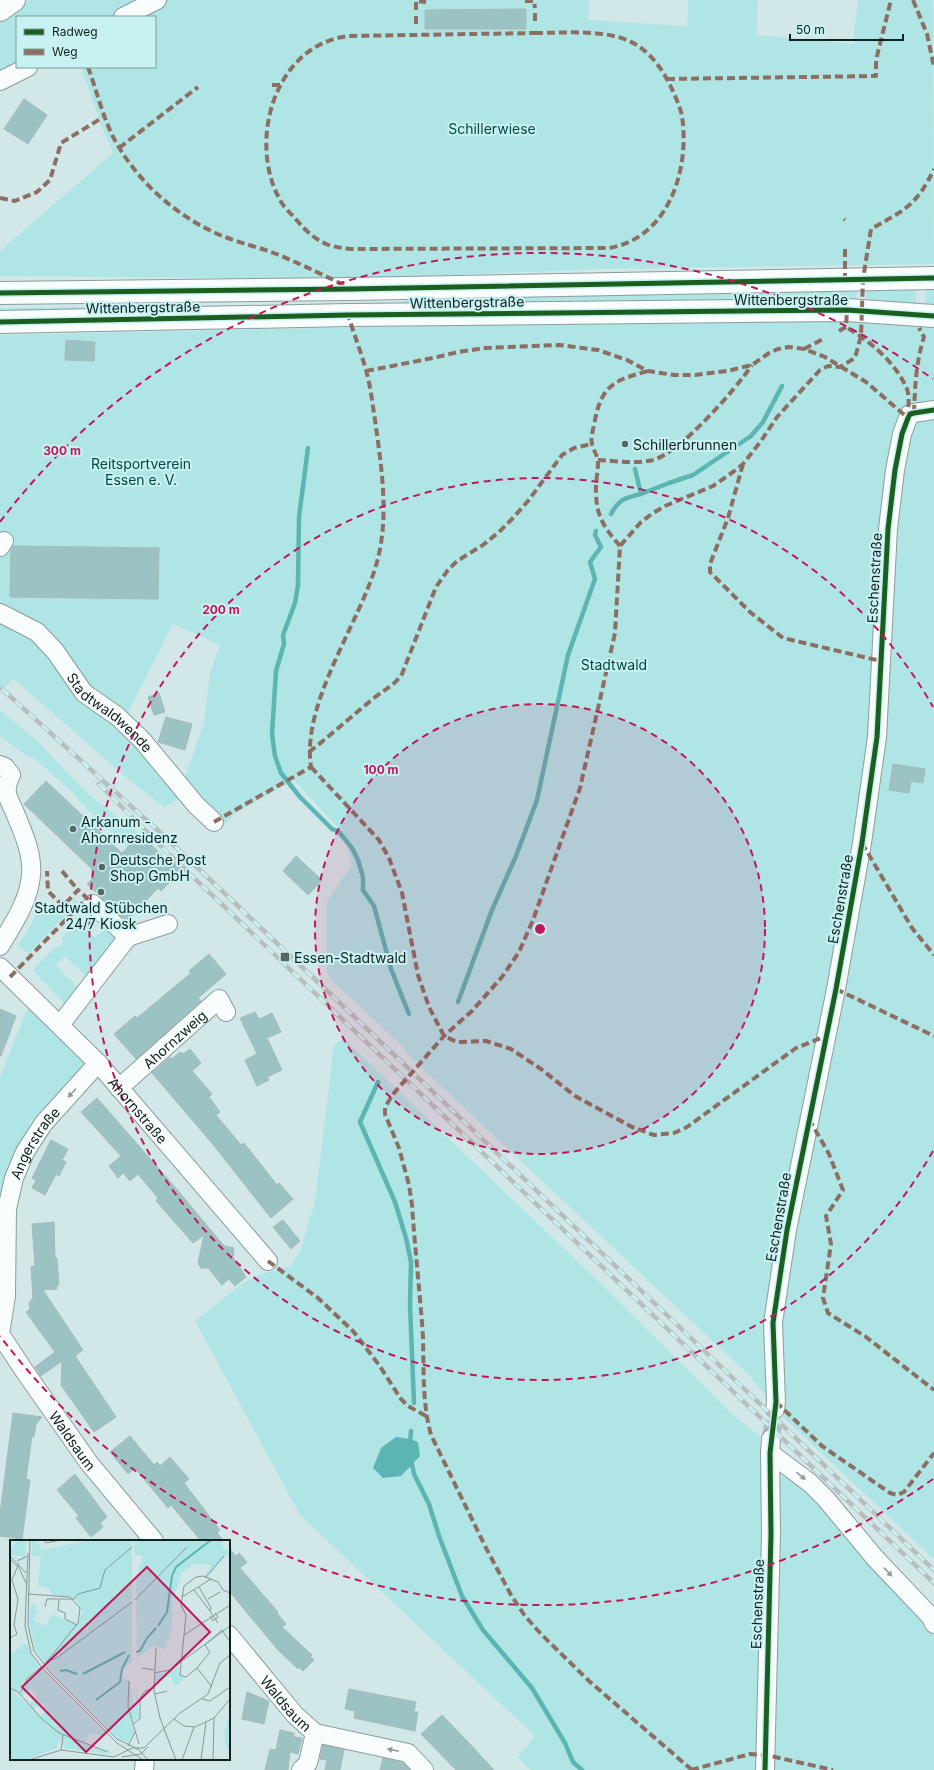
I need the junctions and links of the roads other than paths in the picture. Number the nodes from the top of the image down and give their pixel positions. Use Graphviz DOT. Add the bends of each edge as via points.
graph roads {
  1 [pos="14,0"];
  2 [pos="157,0"];
  3 [pos="0,10"];
  4 [pos="124,16"];
  5 [pos="26,68"];
  6 [pos="0,81"];
  7 [pos="934,278"];
  8 [pos="0,293"];
  9 [pos="934,316"];
  10 [pos="0,322"];
  11 [pos="934,410"];
  12 [pos="0,613"];
  13 [pos="0,765"];
  14 [pos="214,822"];
  15 [pos="93,904"];
  16 [pos="168,924"];
  17 [pos="128,937"];
  18 [pos="0,946"];
  19 [pos="0,967"];
  20 [pos="226,1012"];
  21 [pos="60,1025"];
  22 [pos="98,1063"];
  23 [pos="118,1088"];
  24 [pos="268,1262"];
  25 [pos="0,1334"];
  26 [pos="775,1409"];
  27 [pos="153,1540"];
  28 [pos="934,1624"];
  29 [pos="230,1636"];
  30 [pos="314,1733"];
  31 [pos="145,1760"];
  32 [pos="306,1768"];
  33 [pos="144,1770"];
  34 [pos="424,1770"];
  35 [pos="765,1770"];
  1 -- 3 [label="main road"];
  2 -- 4 [label="street"];
  5 -- 6 [label="street"];
  7 -- 8 [label="main road, Wittenbergstraße"];
  9 -- 10 [label="main road, Wittenbergstraße" via="846,310"];
  11 -- 26 [label="street, Eschenstraße" via="910,414 902,434 895,470 888,529 877,737 862,843 836,989 787,1230 773,1323"];
  12 -- 14 [label="street, Stadtwaldwende" via="37,632 55,651 84,692 117,716 142,740 196,805"];
  13 -- 18 [label="street" via="11,775 7,784 7,794 30,857 31,876 19,912"];
  15 -- 17 [label="street"];
  16 -- 17 [label="street"];
  17 -- 21 [label="street"];
  19 -- 21 [label="street, Ahornstraße"];
  20 -- 23 [label="street, Ahornzweig" via="219,999"];
  21 -- 22 [label="street, Ahornstraße"];
  22 -- 23 [label="street, Ahornstraße"];
  22 -- 25 [label="street, Angerstraße, one-way" via="44,1124 25,1152 14,1178 7,1209 6,1296"];
  23 -- 24 [label="street, Ahornstraße"];
  25 -- 27 [label="street, Waldsaum" via="89,1462"];
  35 -- 28 [label="street, Eschenstraße, one-way" via="771,1446 826,1499 875,1558 931,1617"];
  29 -- 30 [label="street, Waldsaum"];
  30 -- 32 [label="street"];
  34 -- 30 [label="street, Waldsaum, one-way" via="408,1753"];
  31 -- 33 [label="street"];
}
